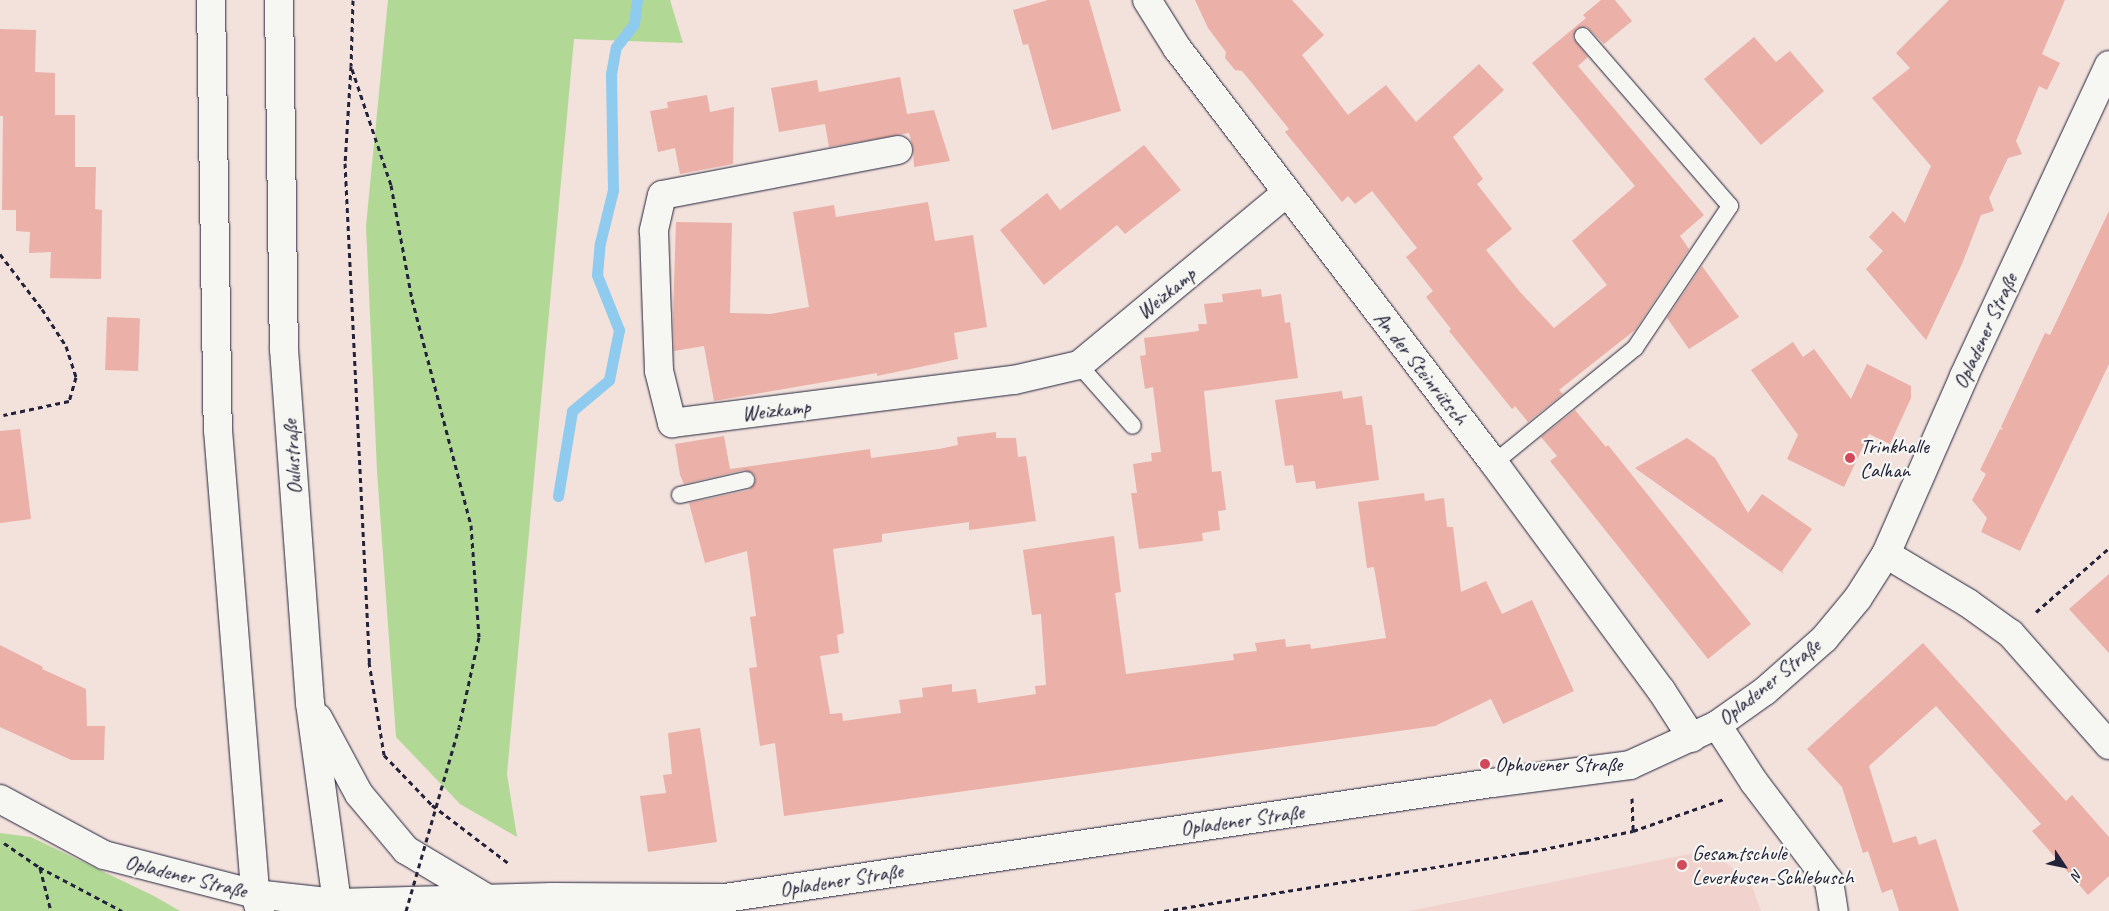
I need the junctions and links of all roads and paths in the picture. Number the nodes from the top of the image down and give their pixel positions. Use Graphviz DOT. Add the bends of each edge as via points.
graph roads {
  1 [pos="211,0"];
  2 [pos="279,0"];
  3 [pos="353,0"];
  4 [pos="1147,0"];
  5 [pos="1583,36"];
  6 [pos="2109,65"];
  7 [pos="352,66"];
  8 [pos="898,150"];
  9 [pos="1286,193"];
  10 [pos="0,254"];
  11 [pos="1079,365"];
  12 [pos="3,415"];
  13 [pos="1133,426"];
  14 [pos="1494,463"];
  15 [pos="746,480"];
  16 [pos="680,495"];
  17 [pos="2109,548"];
  18 [pos="1886,554"];
  19 [pos="2011,634"];
  20 [pos="310,703"];
  21 [pos="1717,725"];
  22 [pos="1692,738"];
  23 [pos="2109,745"];
  24 [pos="1754,782"];
  25 [pos="0,799"];
  26 [pos="0,840"];
  27 [pos="39,867"];
  28 [pos="552,897"];
  29 [pos="257,903"];
  30 [pos="482,905"];
  31 [pos="337,907"];
  32 [pos="51,911"];
  33 [pos="122,911"];
  34 [pos="406,911"];
  35 [pos="1164,911"];
  36 [pos="1834,911"];
  1 -- 29 [label="street" via="218,430"];
  2 -- 20 [label="street, Oulustraße" via="284,350"];
  3 -- 7 [label="path"];
  4 -- 9 [label="street, An der Steinrütsch" via="1177,48"];
  5 -- 14 [label="lane" via="1730,206 1635,348"];
  6 -- 18 [label="street, Opladener Straße" via="1964,376"];
  7 -- 28 [label="path" via="346,173 369,662 384,755 432,804"];
  7 -- 34 [label="path, bridge" via="390,185 412,299 471,525 479,637 459,727"];
  8 -- 11 [label="street, Weizkamp" via="662,195 654,231 659,371 672,423 1014,380"];
  9 -- 11 [label="street, Weizkamp"];
  9 -- 14 [label="street, An der Steinrütsch"];
  10 -- 12 [label="path" via="66,346 76,377 69,401"];
  11 -- 13 [label="lane"];
  14 -- 22 [label="street, An der Steinrütsch" via="1661,690"];
  15 -- 16 [label="lane"];
  17 -- 19 [label="path"];
  18 -- 19 [label="street" via="1968,603"];
  18 -- 21 [label="street, Opladener Straße" via="1858,598 1824,639 1765,691"];
  19 -- 23 [label="street"];
  20 -- 30 [label="street" via="359,794 406,850"];
  20 -- 31 [label="street, Oulustraße"];
  21 -- 22 [label="street, Opladener Straße"];
  21 -- 24 [label="street"];
  22 -- 28 [label="street, Opladener Straße" via="1630,765 725,898"];
  24 -- 35 [label="path" via="1720,801 1633,831 1524,854"];
  24 -- 36 [label="street" via="1828,881"];
  25 -- 29 [label="street, Opladener Straße" via="104,855"];
  26 -- 27 [label="path"];
  27 -- 32 [label="path"];
  27 -- 33 [label="path"];
  28 -- 30 [label="street, Opladener Straße"];
  29 -- 31 [label="street, Opladener Straße"];
  30 -- 31 [label="street, Opladener Straße"];
}
